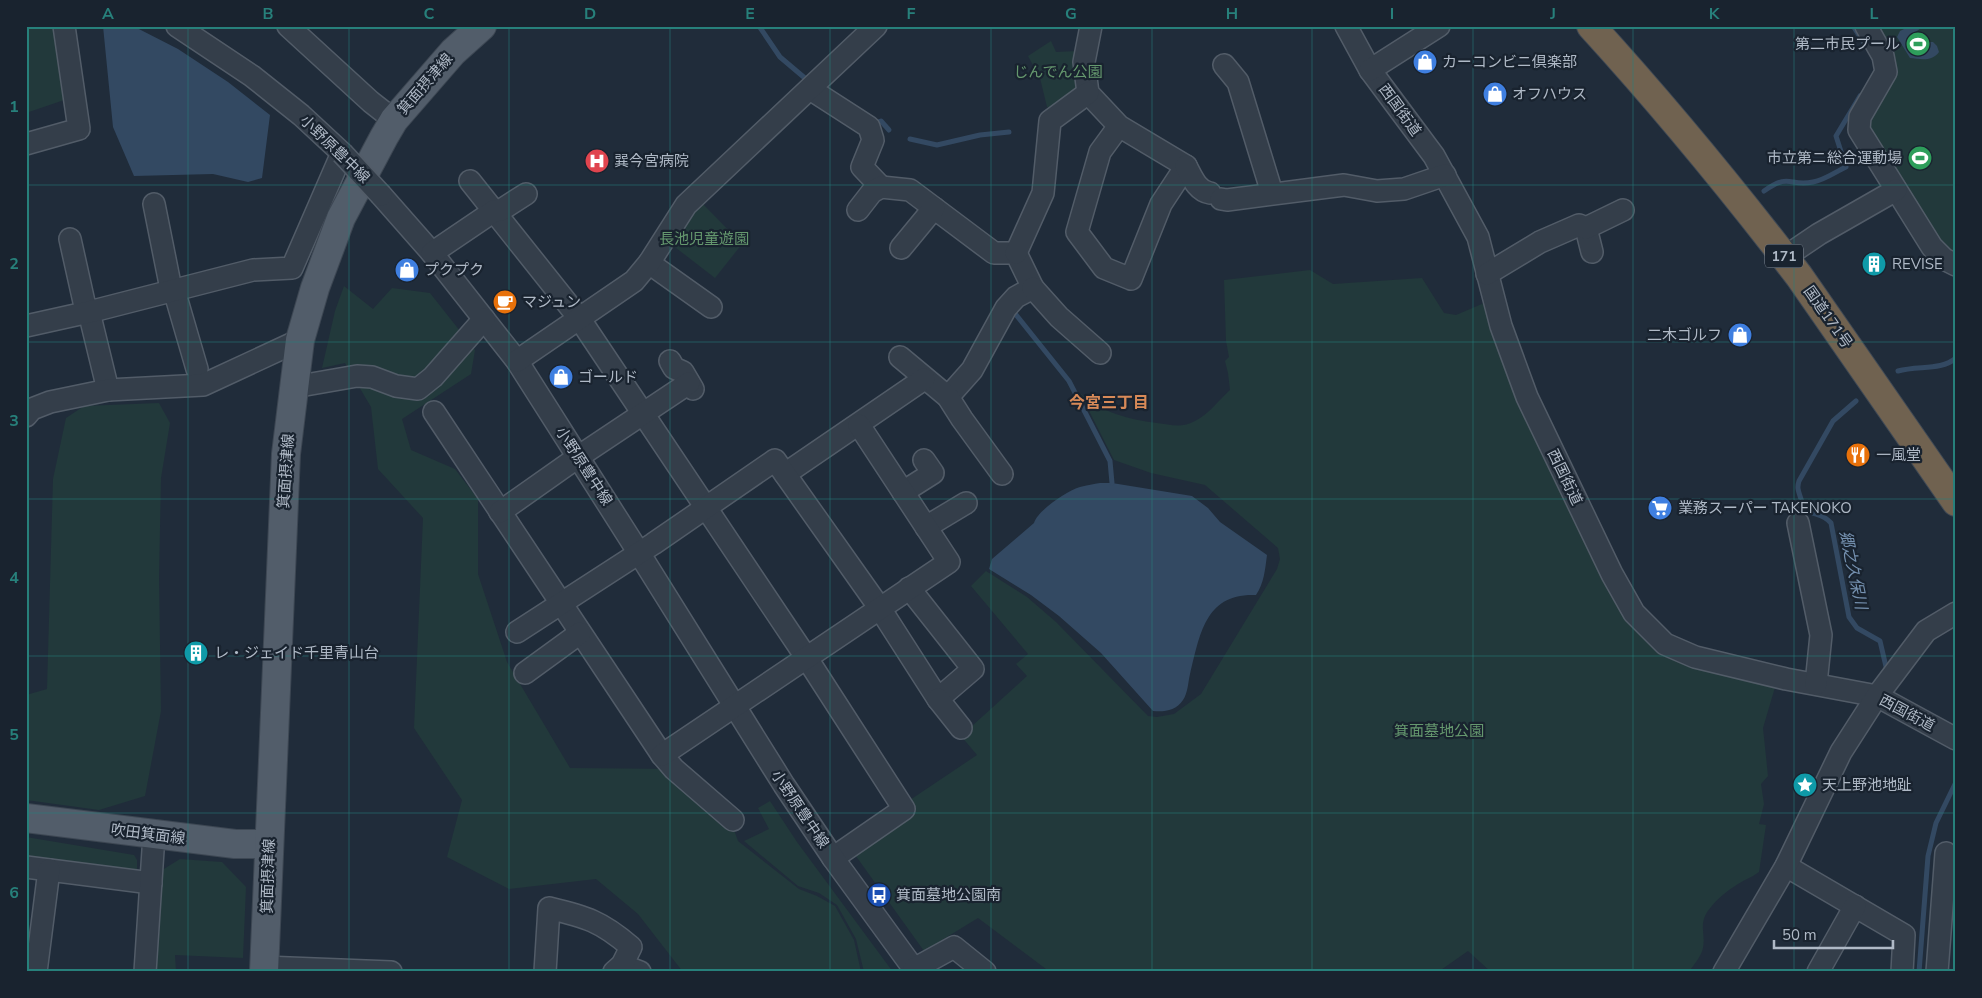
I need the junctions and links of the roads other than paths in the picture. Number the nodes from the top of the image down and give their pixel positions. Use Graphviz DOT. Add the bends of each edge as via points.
graph roads {
  1 [pos="64,26"];
  2 [pos="178,26"];
  3 [pos="288,26"];
  4 [pos="482,26"];
  5 [pos="876,26"];
  6 [pos="1096,26"];
  7 [pos="1346,26"];
  8 [pos="1439,26"];
  9 [pos="1591,26"];
  10 [pos="1866,26"];
  11 [pos="1224,65"];
  12 [pos="1370,70"];
  13 [pos="810,89"];
  14 [pos="1088,93"];
  15 [pos="394,120"];
  16 [pos="1119,126"];
  17 [pos="26,144"];
  18 [pos="342,153"];
  19 [pos="1186,166"];
  20 [pos="1445,175"];
  21 [pos="470,181"];
  22 [pos="881,187"];
  23 [pos="1896,190"];
  24 [pos="1272,193"];
  25 [pos="526,194"];
  26 [pos="154,204"];
  27 [pos="934,208"];
  28 [pos="858,210"];
  29 [pos="1623,210"];
  30 [pos="494,211"];
  31 [pos="1586,228"];
  32 [pos="70,239"];
  33 [pos="900,248"];
  34 [pos="1592,252"];
  35 [pos="432,253"];
  36 [pos="1016,253"];
  37 [pos="1785,257"];
  38 [pos="649,263"];
  39 [pos="1956,265"];
  40 [pos="1487,274"];
  41 [pos="1034,288"];
  42 [pos="174,290"];
  43 [pos="711,307"];
  44 [pos="89,312"];
  45 [pos="579,318"];
  46 [pos="484,319"];
  47 [pos="26,326"];
  48 [pos="300,340"];
  49 [pos="1100,353"];
  50 [pos="900,357"];
  51 [pos="516,361"];
  52 [pos="670,361"];
  53 [pos="197,369"];
  54 [pos="924,379"];
  55 [pos="294,387"];
  56 [pos="108,390"];
  57 [pos="948,397"];
  58 [pos="434,412"];
  59 [pos="642,414"];
  60 [pos="26,416"];
  61 [pos="859,425"];
  62 [pos="578,457"];
  63 [pos="924,460"];
  64 [pos="785,474"];
  65 [pos="1002,474"];
  66 [pos="903,492"];
  67 [pos="1956,502"];
  68 [pos="966,503"];
  69 [pos="705,507"];
  70 [pos="500,512"];
  71 [pos="1798,523"];
  72 [pos="926,527"];
  73 [pos="639,553"];
  74 [pos="909,588"];
  75 [pos="561,604"];
  76 [pos="880,607"];
  77 [pos="1956,612"];
  78 [pos="517,632"];
  79 [pos="580,633"];
  80 [pos="806,657"];
  81 [pos="525,673"];
  82 [pos="1816,684"];
  83 [pos="1886,685"];
  84 [pos="938,699"];
  85 [pos="734,705"];
  86 [pos="961,728"];
  87 [pos="1956,739"];
  88 [pos="662,755"];
  89 [pos="26,818"];
  90 [pos="733,820"];
  91 [pos="154,835"];
  92 [pos="269,844"];
  93 [pos="1946,853"];
  94 [pos="834,858"];
  95 [pos="1786,866"];
  96 [pos="26,867"];
  97 [pos="49,870"];
  98 [pos="151,883"];
  99 [pos="1855,906"];
  100 [pos="264,969"];
  101 [pos="625,969"];
  102 [pos="915,970"];
  103 [pos="36,972"];
  104 [pos="145,972"];
  105 [pos="391,972"];
  106 [pos="545,972"];
  107 [pos="985,972"];
  108 [pos="1724,972"];
  109 [pos="1818,972"];
  110 [pos="1902,972"];
  111 [pos="1937,972"];
  1 -- 17 [label="street" via="79,129"];
  2 -- 18 [label="street, 小野原豊中線" via="252,76"];
  3 -- 15 [label="street"];
  4 -- 15 [label="main road, 箕面摂津線" via="453,52"];
  5 -- 13 [label="street"];
  6 -- 14 [label="street" via="1084,62"];
  7 -- 12 [label="street, 西国街道"];
  8 -- 12 [label="street"];
  9 -- 37 [label="highway, 国道171号 / 171" via="1716,170"];
  10 -- 23 [label="street" via="1883,56 1886,72 1860,117 1858,130"];
  11 -- 24 [label="street" via="1238,82"];
  12 -- 20 [label="street, 西国街道"];
  13 -- 22 [label="street" via="869,127 873,140 862,167"];
  13 -- 38 [label="street" via="686,205"];
  14 -- 16 [label="street"];
  14 -- 36 [label="street" via="1050,121 1043,192"];
  15 -- 48 [label="main road, 箕面摂津線" via="341,218"];
  16 -- 19 [label="street"];
  16 -- 19 [label="street" via="1100,152 1077,232 1104,268 1131,280 1161,204"];
  18 -- 35 [label="street, 小野原豊中線, bridge"];
  18 -- 42 [label="street" via="292,268 253,270"];
  19 -- 24 [label="street" via="1203,192 1227,200"];
  20 -- 24 [label="street" via="1404,189 1377,190 1344,185"];
  20 -- 40 [label="street, 西国街道" via="1478,237"];
  21 -- 30 [label="street"];
  22 -- 27 [label="street" via="910,190"];
  22 -- 28 [label="street" via="872,192"];
  23 -- 37 [label="street"];
  23 -- 39 [label="street" via="1932,247"];
  25 -- 30 [label="street"];
  26 -- 42 [label="street" via="170,284"];
  27 -- 33 [label="street"];
  27 -- 36 [label="street" via="994,253"];
  29 -- 31 [label="street"];
  30 -- 35 [label="street"];
  30 -- 45 [label="street"];
  31 -- 34 [label="street"];
  31 -- 40 [label="street" via="1579,225 1540,242"];
  32 -- 44 [label="street"];
  35 -- 46 [label="street, 小野原豊中線"];
  36 -- 41 [label="street"];
  37 -- 67 [label="highway, 国道171号 / 171"];
  38 -- 43 [label="street"];
  38 -- 45 [label="street" via="634,281"];
  40 -- 82 [label="street, 西国街道" via="1500,326 1527,397 1634,613 1665,644 1695,657 1786,680"];
  41 -- 49 [label="street" via="1058,317"];
  41 -- 57 [label="street" via="1016,297 1006,308 972,370"];
  42 -- 44 [label="street"];
  42 -- 53 [label="street"];
  44 -- 47 [label="street"];
  44 -- 56 [label="street"];
  45 -- 51 [label="street"];
  45 -- 59 [label="street"];
  46 -- 51 [label="street, 小野原豊中線"];
  46 -- 55 [label="street" via="433,377 418,389 357,376"];
  48 -- 55 [label="main road, 箕面摂津線"];
  48 -- 56 [label="street" via="203,385"];
  50 -- 54 [label="street"];
  51 -- 62 [label="street, 小野原豊中線"];
  52 -- 59 [label="street" via="674,368 683,372 691,386"];
  54 -- 57 [label="street"];
  54 -- 61 [label="street"];
  55 -- 92 [label="main road, 箕面摂津線" via="286,454"];
  56 -- 60 [label="street" via="50,402 32,409"];
  57 -- 65 [label="street"];
  58 -- 70 [label="street"];
  59 -- 62 [label="street"];
  59 -- 69 [label="street"];
  61 -- 64 [label="street"];
  61 -- 66 [label="street"];
  62 -- 70 [label="street"];
  62 -- 73 [label="street, 小野原豊中線"];
  63 -- 66 [label="street" via="933,474"];
  64 -- 69 [label="street" via="775,460"];
  64 -- 76 [label="street"];
  66 -- 72 [label="street"];
  68 -- 72 [label="street"];
  69 -- 73 [label="street"];
  69 -- 80 [label="street"];
  70 -- 75 [label="street"];
  71 -- 82 [label="street" via="1822,635"];
  72 -- 74 [label="street" via="949,562"];
  73 -- 75 [label="street"];
  73 -- 85 [label="street, 小野原豊中線"];
  74 -- 76 [label="street"];
  74 -- 84 [label="street" via="974,669"];
  75 -- 78 [label="street"];
  75 -- 79 [label="street"];
  76 -- 80 [label="street"];
  76 -- 84 [label="street"];
  77 -- 83 [label="street" via="1926,632"];
  79 -- 81 [label="street"];
  79 -- 88 [label="street"];
  80 -- 85 [label="street"];
  80 -- 94 [label="street" via="904,809"];
  82 -- 83 [label="street, 西国街道"];
  83 -- 87 [label="street, 西国街道" via="1908,711"];
  83 -- 95 [label="street" via="1841,752"];
  84 -- 86 [label="street"];
  85 -- 88 [label="street"];
  85 -- 94 [label="street, 小野原豊中線"];
  88 -- 90 [label="street"];
  89 -- 91 [label="main road, 吹田箕面線"];
  91 -- 92 [label="main road, 吹田箕面線" via="235,844"];
  91 -- 98 [label="street"];
  92 -- 100 [label="main road, 箕面摂津線"];
  93 -- 111 [label="street"];
  94 -- 102 [label="street, 小野原豊中線"];
  95 -- 99 [label="street"];
  95 -- 108 [label="street"];
  96 -- 97 [label="street"];
  97 -- 98 [label="street"];
  97 -- 103 [label="street"];
  98 -- 104 [label="street"];
  99 -- 109 [label="street"];
  99 -- 110 [label="street" via="1904,935"];
  100 -- 105 [label="street"];
  101 -- 106 [label="street" via="631,948 613,931 587,918 549,908"];
  102 -- 107 [label="street" via="954,947"];
}
